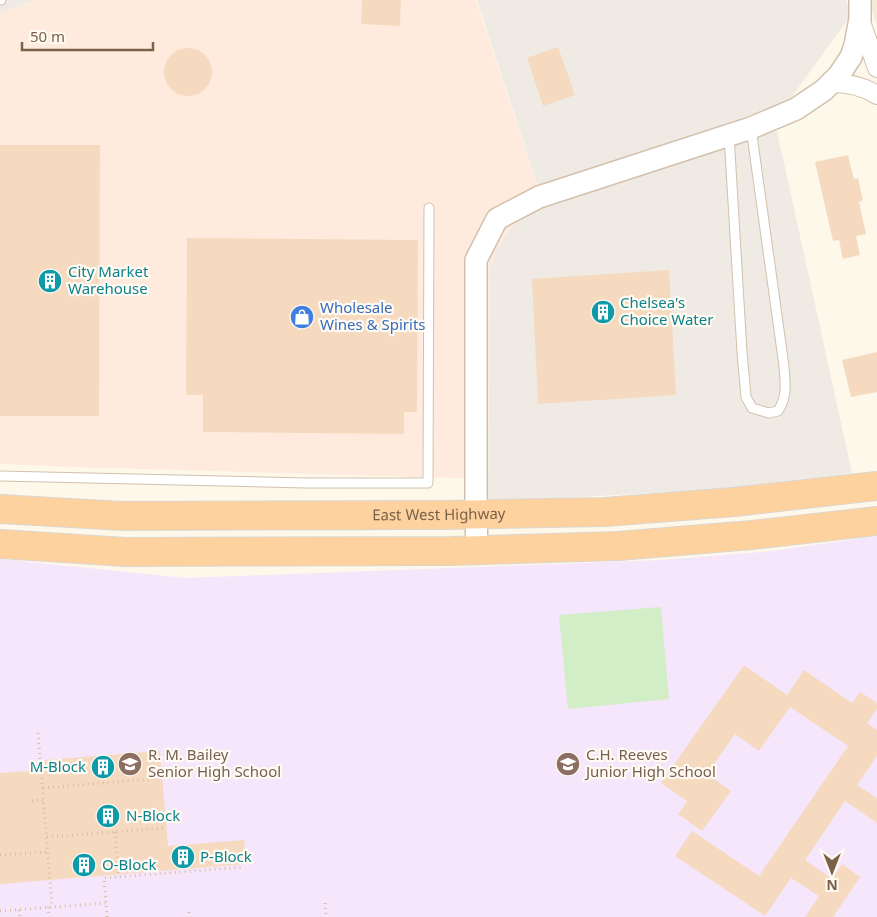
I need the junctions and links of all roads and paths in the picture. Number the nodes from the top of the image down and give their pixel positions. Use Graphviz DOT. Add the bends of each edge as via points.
graph roads {
  1 [pos="860,10"];
  2 [pos="877,68"];
  3 [pos="832,82"];
  4 [pos="877,94"];
  5 [pos="751,128"];
  6 [pos="729,135"];
  7 [pos="429,208"];
  8 [pos="0,476"];
  9 [pos="877,486"];
  10 [pos="0,508"];
  11 [pos="476,515"];
  12 [pos="877,522"];
  13 [pos="0,544"];
  14 [pos="477,550"];
  15 [pos="38,733"];
  16 [pos="160,778"];
  17 [pos="43,788"];
  18 [pos="44,800"];
  19 [pos="32,801"];
  20 [pos="163,828"];
  21 [pos="115,832"];
  22 [pos="47,837"];
  23 [pos="48,852"];
  24 [pos="0,855"];
  25 [pos="244,867"];
  26 [pos="119,877"];
  27 [pos="106,903"];
  28 [pos="325,903"];
  29 [pos="50,907"];
  30 [pos="19,910"];
  31 [pos="0,911"];
  32 [pos="189,912"];
  33 [pos="20,917"];
  34 [pos="49,917"];
  35 [pos="107,917"];
  36 [pos="190,917"];
  37 [pos="326,917"];
  1 -- 2 [label="street"];
  1 -- 3 [label="street" via="850,56"];
  3 -- 4 [label="street" via="859,86"];
  3 -- 5 [label="street" via="796,109"];
  5 -- 6 [label="street"];
  5 -- 6 [label="lane" via="785,388 784,402 778,411 769,413 752,408 746,397"];
  6 -- 11 [label="street" via="539,197 497,219 476,260"];
  7 -- 8 [label="lane" via="428,483"];
  9 -- 11 [label="highway, East West Highway" via="605,512"];
  10 -- 11 [label="highway, East West Highway" via="123,516"];
  11 -- 14 [label="street"];
  12 -- 14 [label="highway" via="618,546"];
  13 -- 14 [label="highway" via="126,552"];
  15 -- 17 [label="path"];
  16 -- 17 [label="path"];
  17 -- 18 [label="path"];
  18 -- 19 [label="path"];
  18 -- 22 [label="path"];
  20 -- 21 [label="path"];
  21 -- 22 [label="path"];
  21 -- 26 [label="path"];
  22 -- 23 [label="path"];
  23 -- 24 [label="path"];
  23 -- 29 [label="path"];
  25 -- 26 [label="path"];
  26 -- 27 [label="path" via="104,878"];
  27 -- 29 [label="path"];
  27 -- 35 [label="path"];
  28 -- 37 [label="path"];
  29 -- 30 [label="path"];
  29 -- 34 [label="path"];
  30 -- 31 [label="path"];
  30 -- 33 [label="path"];
  32 -- 36 [label="path"];
}
